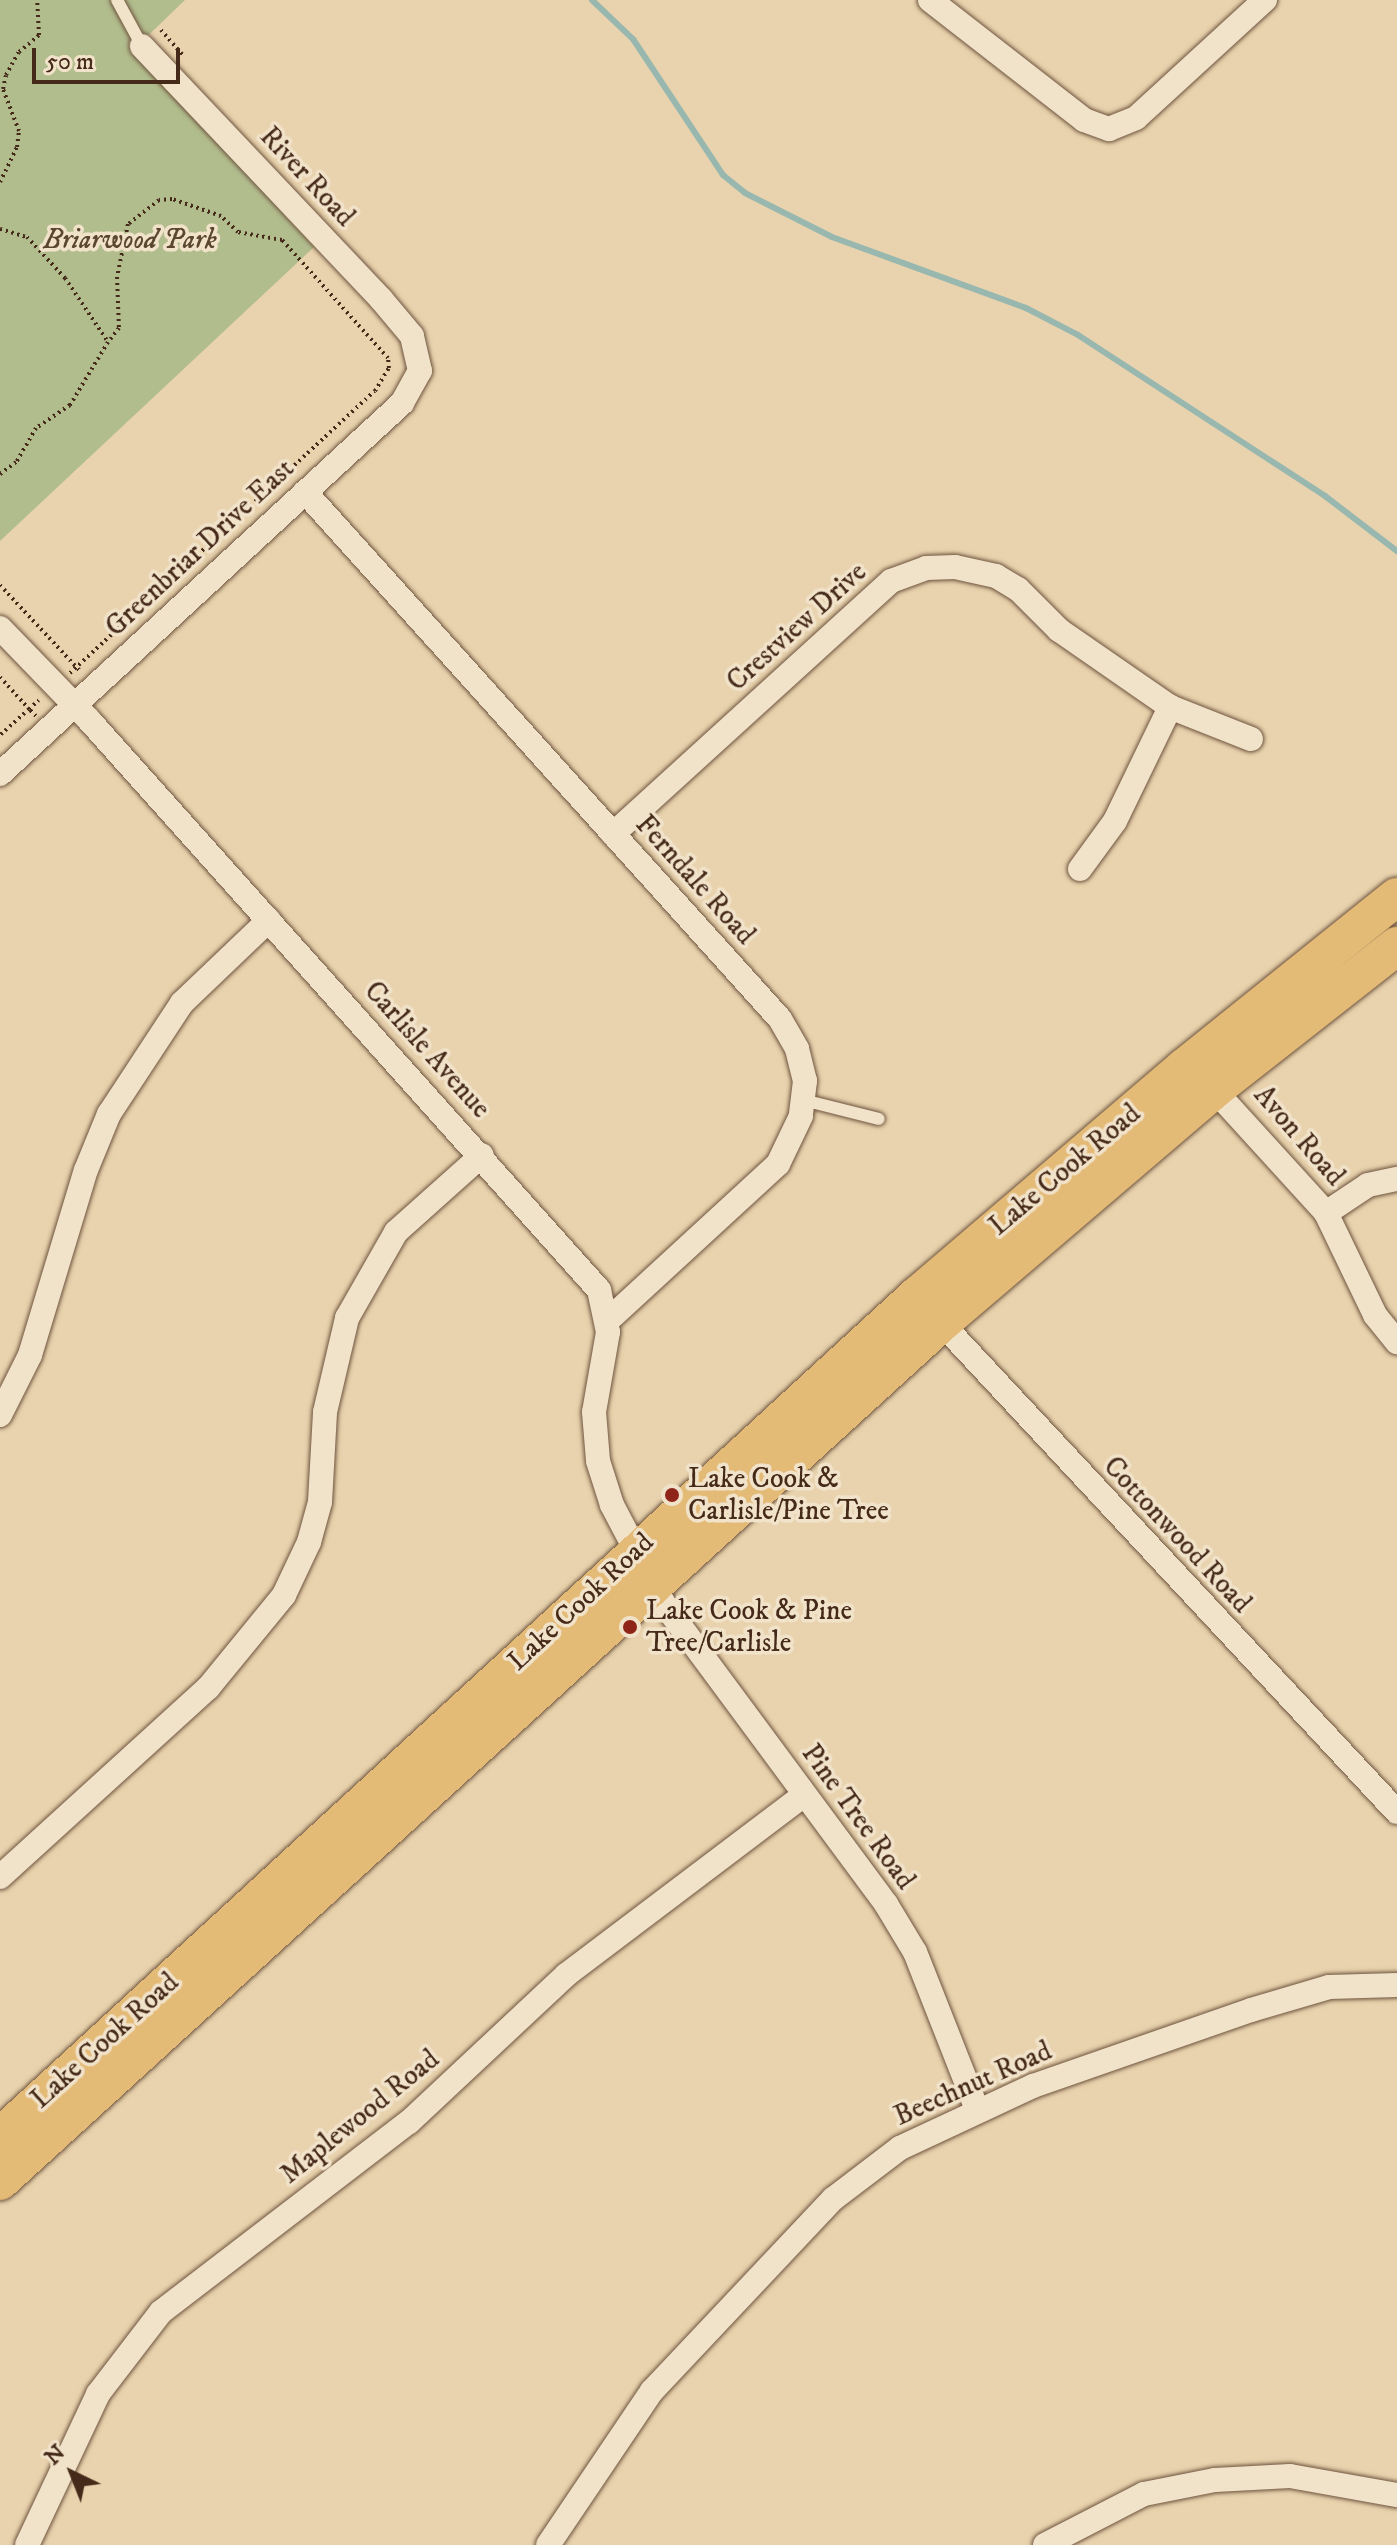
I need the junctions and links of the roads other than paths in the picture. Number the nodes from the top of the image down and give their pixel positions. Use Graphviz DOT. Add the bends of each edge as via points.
graph roads {
  1 [pos="117,0"];
  2 [pos="930,0"];
  3 [pos="1265,0"];
  4 [pos="142,46"];
  5 [pos="420,356"];
  6 [pos="305,492"];
  7 [pos="0,628"];
  8 [pos="74,704"];
  9 [pos="1170,707"];
  10 [pos="1251,739"];
  11 [pos="0,774"];
  12 [pos="613,834"];
  13 [pos="1080,869"];
  14 [pos="1397,897"];
  15 [pos="269,920"];
  16 [pos="1397,946"];
  17 [pos="1184,1068"];
  18 [pos="1217,1087"];
  19 [pos="803,1100"];
  20 [pos="879,1119"];
  21 [pos="482,1155"];
  22 [pos="1397,1179"];
  23 [pos="1326,1213"];
  24 [pos="929,1309"];
  25 [pos="607,1321"];
  26 [pos="1397,1342"];
  27 [pos="0,1415"];
  28 [pos="646,1565"];
  29 [pos="804,1795"];
  30 [pos="1397,1812"];
  31 [pos="0,1877"];
  32 [pos="1397,1985"];
  33 [pos="977,2109"];
  34 [pos="0,2137"];
  35 [pos="0,2181"];
  36 [pos="1397,2495"];
  37 [pos="27,2545"];
  38 [pos="548,2545"];
  39 [pos="1045,2545"];
  1 -- 4 [label="lane"];
  2 -- 3 [label="street" via="1084,120 1109,129 1136,118"];
  4 -- 5 [label="street, River Road" via="381,299 412,336"];
  5 -- 6 [label="street, Greenbriar Drive East" via="414,389"];
  6 -- 8 [label="street, Greenbriar Drive East"];
  6 -- 12 [label="street, Ferndale Road"];
  7 -- 8 [label="street, Carlisle Avenue"];
  8 -- 11 [label="street, Greenbriar Drive East"];
  8 -- 15 [label="street, Carlisle Avenue"];
  9 -- 10 [label="street, Crestview Drive"];
  9 -- 12 [label="street, Crestview Drive" via="1059,630 1018,589 996,576 955,567 908,572 891,581"];
  9 -- 13 [label="street" via="1115,821"];
  12 -- 19 [label="street, Ferndale Road" via="780,1019 797,1049 805,1081"];
  14 -- 17 [label="main road, Lake Cook Road"];
  15 -- 21 [label="street, Carlisle Avenue"];
  15 -- 27 [label="street" via="182,1003 109,1114 86,1170 30,1355"];
  16 -- 18 [label="main road, Lake Cook Road"];
  17 -- 18 [label="street, Avon Road"];
  17 -- 24 [label="main road, Lake Cook Road"];
  18 -- 23 [label="street, Avon Road"];
  18 -- 24 [label="main road, Lake Cook Road"];
  19 -- 20 [label="lane"];
  19 -- 25 [label="street, Ferndale Road" via="793,1140 765,1180"];
  21 -- 25 [label="street, Carlisle Avenue" via="579,1263 599,1290"];
  21 -- 31 [label="street" via="396,1232 347,1318 325,1412 320,1502 309,1542 284,1595 208,1688"];
  22 -- 23 [label="street" via="1368,1185"];
  23 -- 26 [label="street, Avon Road" via="1368,1303"];
  24 -- 28 [label="main road, Lake Cook Road"];
  24 -- 30 [label="street, Cottonwood Road"];
  25 -- 28 [label="street, Carlisle Avenue" via="594,1412 598,1461 612,1505"];
  28 -- 29 [label="street, Pine Tree Road" via="664,1604"];
  28 -- 34 [label="main road, Lake Cook Road"];
  28 -- 35 [label="main road, Lake Cook Road"];
  29 -- 33 [label="street, Pine Tree Road" via="886,1904 915,1952"];
  29 -- 37 [label="street, Maplewood Road" via="566,1975 409,2122 161,2312 98,2394"];
  32 -- 33 [label="street, Beechnut Road" via="1329,1987 1251,2010"];
  33 -- 38 [label="street, Beechnut Road" via="900,2148 812,2221 652,2391"];
  36 -- 39 [label="street" via="1290,2476 1215,2480 1144,2494"];
}
